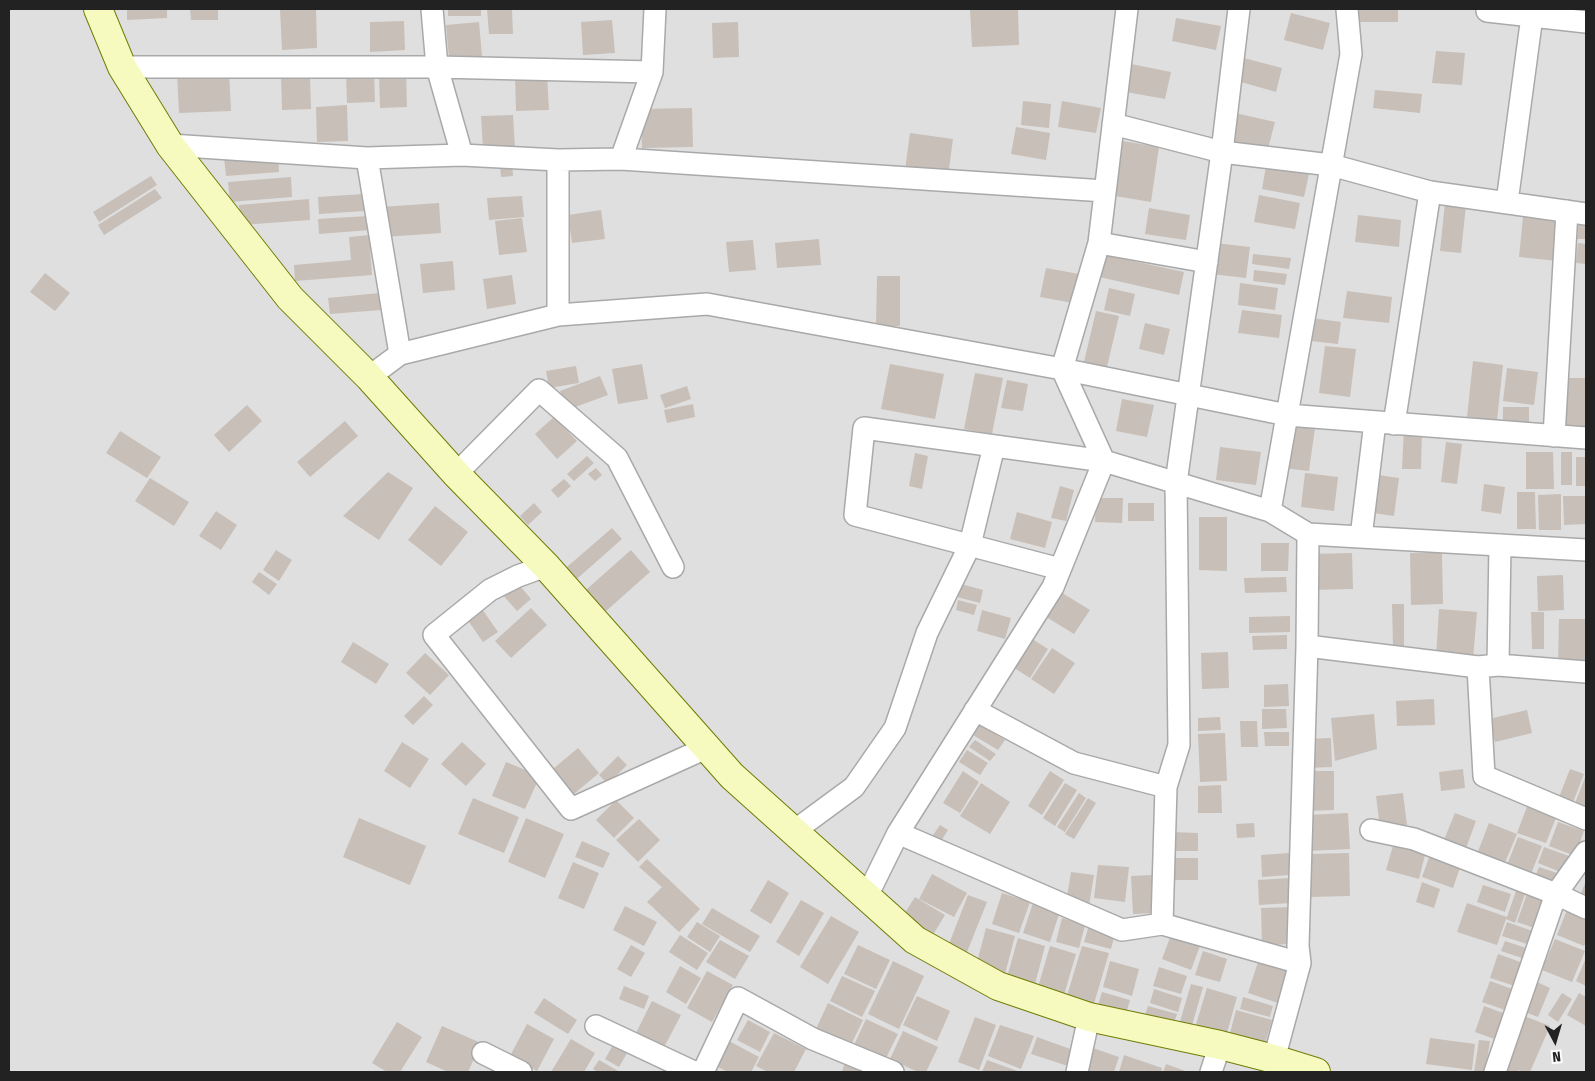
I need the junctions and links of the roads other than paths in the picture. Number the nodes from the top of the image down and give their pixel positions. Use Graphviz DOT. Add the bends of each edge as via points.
graph roads {
  1 [pos="98,9"];
  2 [pos="432,9"];
  3 [pos="655,9"];
  4 [pos="1127,9"];
  5 [pos="1239,9"];
  6 [pos="1348,9"];
  7 [pos="1487,9"];
  8 [pos="1532,16"];
  9 [pos="1586,22"];
  10 [pos="122,67"];
  11 [pos="437,67"];
  12 [pos="652,72"];
  13 [pos="1113,124"];
  14 [pos="170,145"];
  15 [pos="1222,152"];
  16 [pos="462,155"];
  17 [pos="367,158"];
  18 [pos="621,159"];
  19 [pos="558,160"];
  20 [pos="1331,165"];
  21 [pos="1105,191"];
  22 [pos="1430,192"];
  23 [pos="1507,202"];
  24 [pos="1577,212"];
  25 [pos="1099,243"];
  26 [pos="1207,262"];
  27 [pos="558,315"];
  28 [pos="400,354"];
  29 [pos="1062,369"];
  30 [pos="369,377"];
  31 [pos="1188,395"];
  32 [pos="1287,415"];
  33 [pos="1384,423"];
  34 [pos="1554,436"];
  35 [pos="1586,438"];
  36 [pos="994,446"];
  37 [pos="1104,460"];
  38 [pos="456,474"];
  39 [pos="1176,483"];
  40 [pos="1270,511"];
  41 [pos="1308,534"];
  42 [pos="1362,537"];
  43 [pos="970,545"];
  44 [pos="1500,545"];
  45 [pos="1586,550"];
  46 [pos="546,566"];
  47 [pos="673,567"];
  48 [pos="1060,569"];
  49 [pos="1307,646"];
  50 [pos="1488,666"];
  51 [pos="1586,672"];
  52 [pos="975,710"];
  53 [pos="706,748"];
  54 [pos="1166,787"];
  55 [pos="1586,819"];
  56 [pos="1371,830"];
  57 [pos="795,833"];
  58 [pos="898,833"];
  59 [pos="1586,852"];
  60 [pos="1556,894"];
  61 [pos="867,896"];
  62 [pos="1586,908"];
  63 [pos="1162,924"];
  64 [pos="1300,963"];
  65 [pos="1089,1017"];
  66 [pos="596,1026"];
  67 [pos="1220,1045"];
  68 [pos="482,1053"];
  69 [pos="1274,1059"];
  70 [pos="521,1072"];
  71 [pos="694,1072"];
  72 [pos="703,1072"];
  73 [pos="893,1072"];
  74 [pos="1077,1072"];
  75 [pos="1211,1072"];
  76 [pos="1316,1072"];
  77 [pos="1495,1072"];
  1 -- 10 [label="main road"];
  2 -- 11 [label="street"];
  3 -- 12 [label="street"];
  4 -- 13 [label="street"];
  5 -- 15 [label="street"];
  6 -- 20 [label="street" via="1351,54"];
  7 -- 8 [label="street"];
  8 -- 9 [label="street"];
  8 -- 23 [label="street"];
  10 -- 11 [label="street"];
  10 -- 14 [label="main road"];
  11 -- 12 [label="street"];
  11 -- 16 [label="street"];
  12 -- 18 [label="street"];
  13 -- 15 [label="street"];
  13 -- 21 [label="street"];
  14 -- 17 [label="street"];
  14 -- 30 [label="main road" via="290,298"];
  15 -- 20 [label="street"];
  15 -- 26 [label="street"];
  16 -- 17 [label="street"];
  16 -- 19 [label="street"];
  17 -- 28 [label="street"];
  18 -- 19 [label="street"];
  18 -- 21 [label="street"];
  19 -- 27 [label="street"];
  20 -- 22 [label="street"];
  20 -- 32 [label="street"];
  21 -- 25 [label="street"];
  22 -- 23 [label="street"];
  22 -- 33 [label="street"];
  23 -- 24 [label="street"];
  24 -- 34 [label="street"];
  25 -- 26 [label="street"];
  25 -- 29 [label="street"];
  26 -- 31 [label="street"];
  27 -- 28 [label="street"];
  27 -- 29 [label="street" via="707,304"];
  28 -- 30 [label="street"];
  29 -- 31 [label="street"];
  29 -- 37 [label="street"];
  30 -- 38 [label="main road"];
  31 -- 32 [label="street"];
  31 -- 39 [label="street"];
  32 -- 33 [label="street"];
  32 -- 40 [label="street"];
  33 -- 34 [label="street"];
  33 -- 42 [label="street"];
  34 -- 35 [label="street"];
  36 -- 37 [label="street"];
  36 -- 43 [label="street"];
  36 -- 43 [label="street" via="864,428 855,515"];
  37 -- 39 [label="street"];
  37 -- 48 [label="street"];
  38 -- 46 [label="main road"];
  38 -- 47 [label="street" via="540,390 617,458"];
  39 -- 40 [label="street"];
  39 -- 54 [label="street" via="1179,745"];
  40 -- 41 [label="street"];
  41 -- 42 [label="street"];
  41 -- 49 [label="street"];
  42 -- 44 [label="street"];
  43 -- 48 [label="street"];
  43 -- 57 [label="street" via="928,633 896,728 854,787"];
  44 -- 45 [label="street"];
  44 -- 50 [label="street"];
  46 -- 53 [label="main road"];
  46 -- 53 [label="street" via="490,590 434,635 571,809"];
  48 -- 52 [label="street" via="1053,587"];
  49 -- 50 [label="street"];
  49 -- 64 [label="street"];
  50 -- 51 [label="street"];
  50 -- 55 [label="street" via="1484,776"];
  52 -- 54 [label="street" via="1074,763"];
  52 -- 58 [label="street"];
  53 -- 57 [label="main road"];
  54 -- 63 [label="street"];
  56 -- 60 [label="street" via="1414,839"];
  57 -- 61 [label="main road"];
  58 -- 61 [label="street"];
  58 -- 63 [label="street" via="1122,930"];
  59 -- 60 [label="street"];
  60 -- 62 [label="street"];
  60 -- 77 [label="street"];
  61 -- 65 [label="main road" via="915,940 998,986"];
  63 -- 64 [label="street"];
  64 -- 69 [label="street"];
  65 -- 67 [label="main road"];
  65 -- 74 [label="street"];
  66 -- 71 [label="street"];
  67 -- 69 [label="main road"];
  67 -- 75 [label="street"];
  68 -- 70 [label="street"];
  69 -- 76 [label="main road"];
  72 -- 73 [label="street" via="738,998 813,1039"];
}
